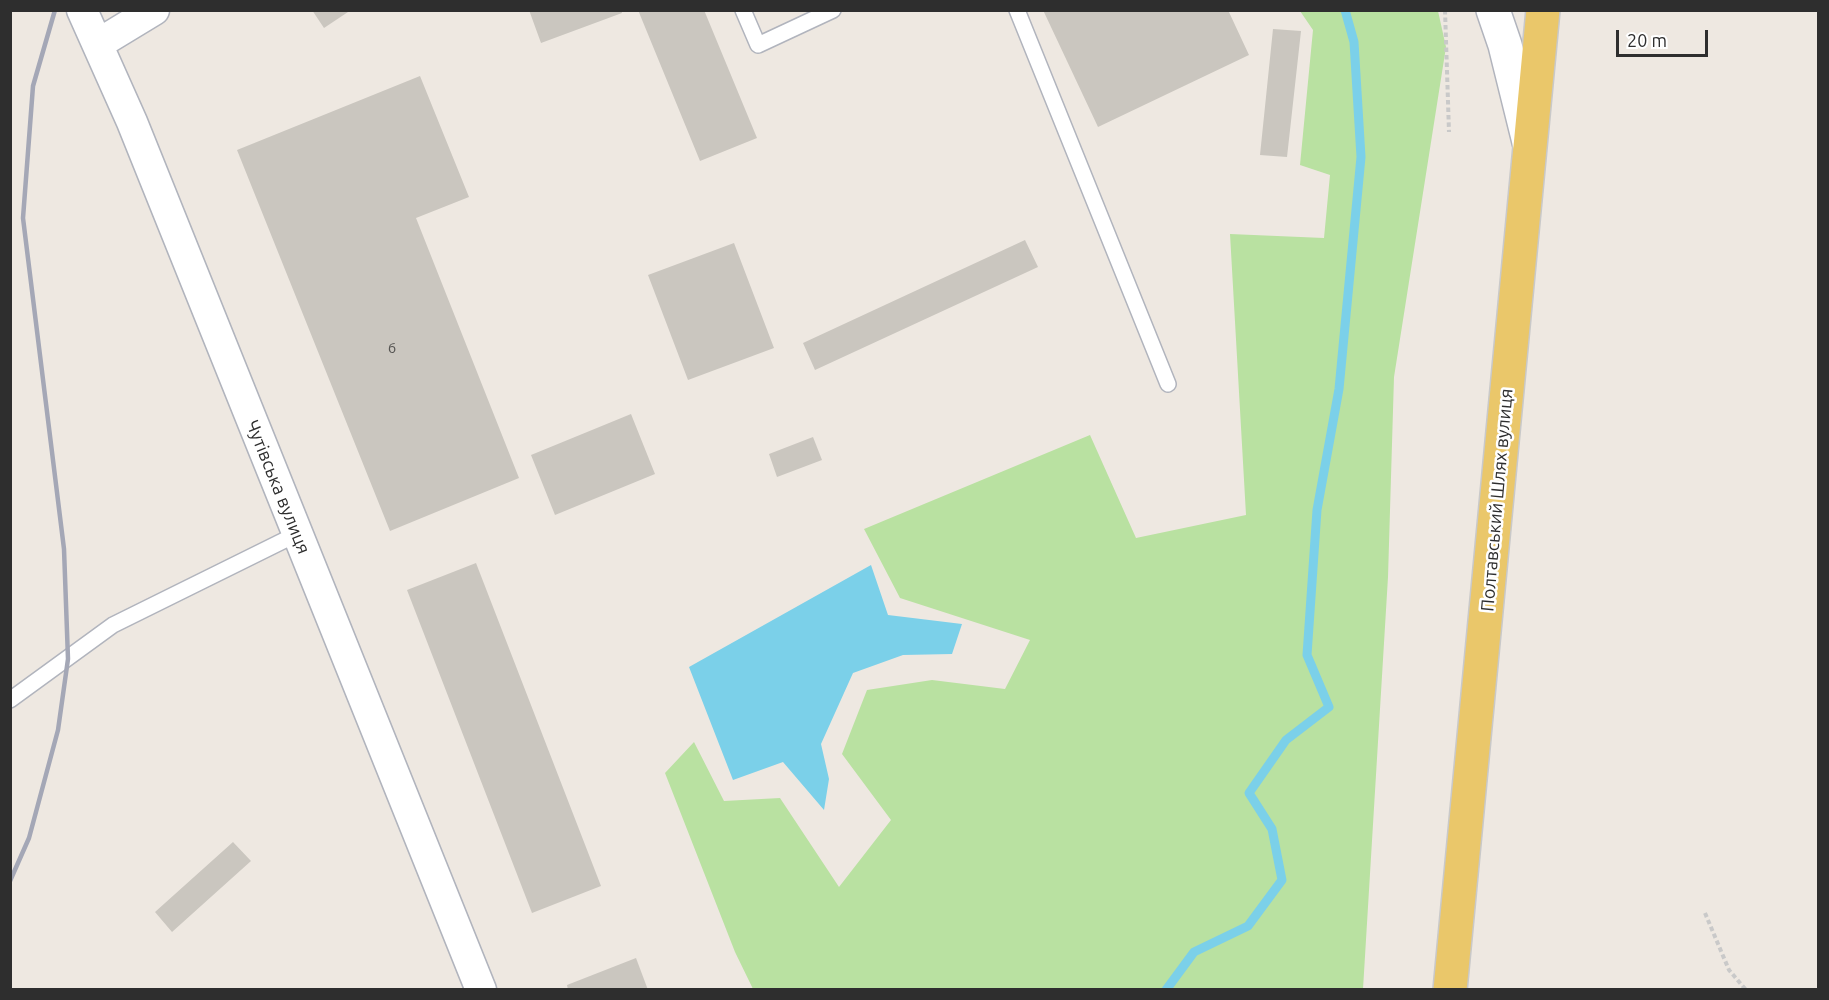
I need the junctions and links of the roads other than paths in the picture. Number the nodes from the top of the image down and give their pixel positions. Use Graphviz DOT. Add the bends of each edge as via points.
graph roads {
  1 [pos="82,10"];
  2 [pos="154,10"];
  3 [pos="743,10"];
  4 [pos="833,10"];
  5 [pos="1017,10"];
  6 [pos="1493,10"];
  7 [pos="1544,10"];
  8 [pos="98,45"];
  9 [pos="1531,150"];
  10 [pos="1168,384"];
  11 [pos="297,534"];
  12 [pos="10,700"];
  13 [pos="481,990"];
  14 [pos="1450,990"];
  1 -- 8 [label="street, Чутівська вулиця"];
  2 -- 8 [label="street"];
  3 -- 4 [label="lane" via="758,45"];
  5 -- 10 [label="lane"];
  6 -- 9 [label="main road"];
  7 -- 9 [label="main road, Полтавський Шлях вулиця"];
  8 -- 11 [label="street, Чутівська вулиця"];
  9 -- 14 [label="main road, Полтавський Шлях вулиця"];
  11 -- 12 [label="lane" via="113,625"];
  11 -- 13 [label="street, Чутівська вулиця"];
}
